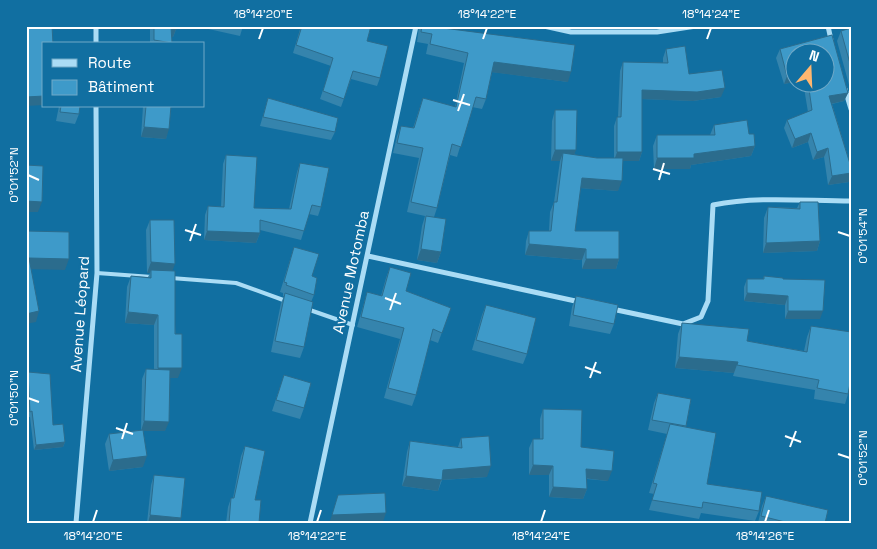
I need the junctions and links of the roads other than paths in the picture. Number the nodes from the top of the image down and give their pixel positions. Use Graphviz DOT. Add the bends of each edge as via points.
graph roads {
  1 [pos="96,26"];
  2 [pos="416,26"];
  3 [pos="544,26"];
  4 [pos="696,26"];
  5 [pos="828,26"];
  6 [pos="96,42"];
  7 [pos="832,42"];
  8 [pos="843,82"];
  9 [pos="96,108"];
  10 [pos="851,109"];
  11 [pos="851,201"];
  12 [pos="368,256"];
  13 [pos="97,273"];
  14 [pos="156,277"];
  15 [pos="166,278"];
  16 [pos="290,303"];
  17 [pos="588,304"];
  18 [pos="299,306"];
  19 [pos="607,308"];
  20 [pos="352,326"];
  21 [pos="76,523"];
  22 [pos="310,523"];
  1 -- 6 [label="street"];
  2 -- 12 [label="street, Avenue Motomba"];
  3 -- 4 [label="street" via="571,32 657,32"];
  5 -- 7 [label="street"];
  8 -- 10 [label="street"];
  9 -- 13 [label="street, Avenue Léopard"];
  11 -- 19 [label="street" via="758,199 713,205 708,301 701,318 683,324"];
  12 -- 17 [label="street"];
  12 -- 20 [label="street, Avenue Motomba"];
  13 -- 14 [label="lane"];
  13 -- 21 [label="street, Avenue Léopard"];
  15 -- 16 [label="lane" via="236,283"];
  18 -- 20 [label="lane"];
  20 -- 22 [label="street, Avenue Motomba"];
}
